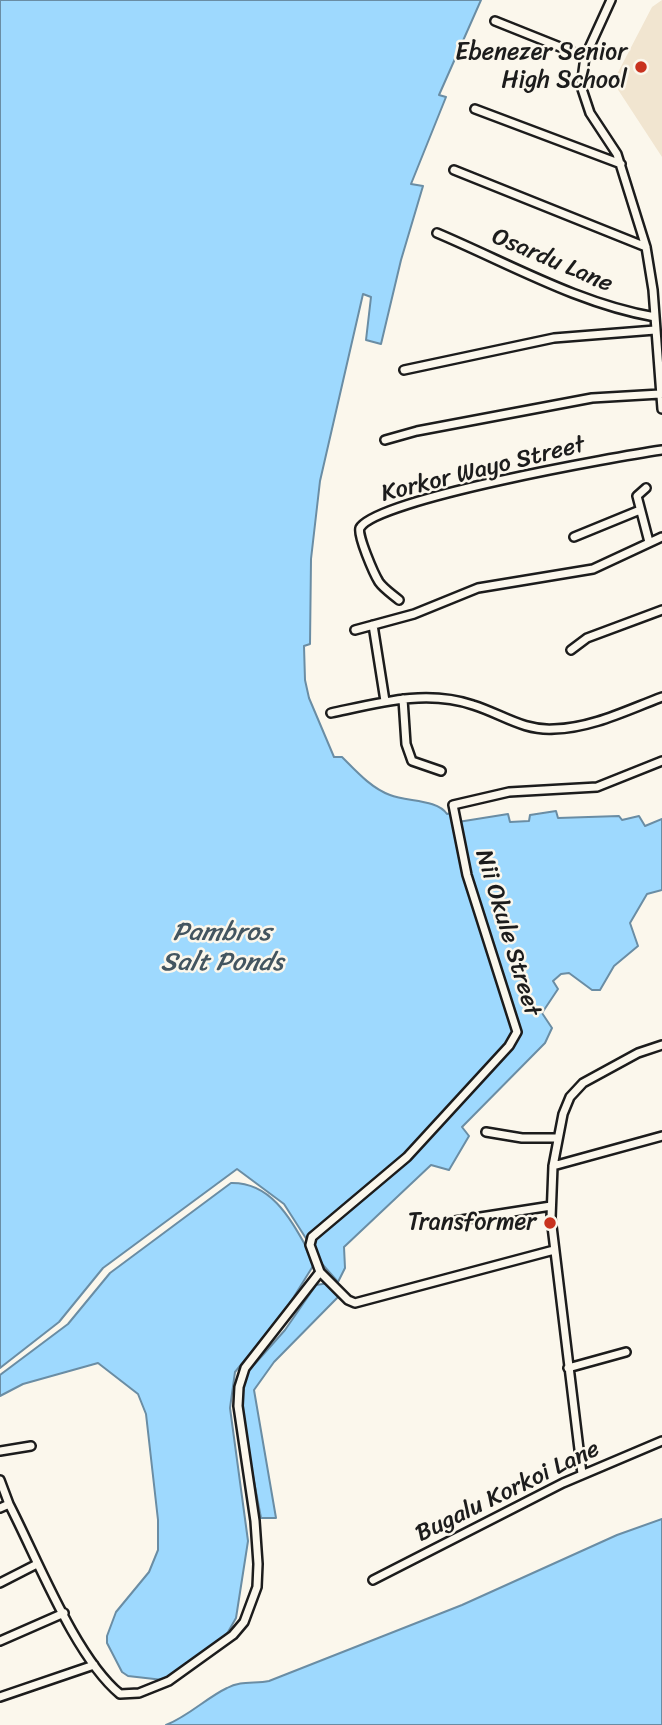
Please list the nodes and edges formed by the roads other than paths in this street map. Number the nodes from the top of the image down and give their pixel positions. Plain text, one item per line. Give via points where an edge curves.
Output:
1 (611, 0) edge
2 (495, 21) dead end
3 (585, 57) junction
4 (475, 109) dead end
5 (621, 164) junction
6 (454, 170) dead end
7 (437, 233) dead end
8 (646, 247) junction
9 (655, 317) junction
10 (655, 330) junction
11 (404, 370) dead end
12 (661, 379) edge
13 (660, 394) edge
14 (662, 409) edge
15 (385, 440) dead end
16 (662, 450) edge
17 (646, 488) dead end
18 (640, 510) junction
19 (574, 537) dead end
20 (662, 537) edge
21 (649, 542) junction
22 (399, 600) dead end
23 (662, 610) edge
24 (373, 625) junction
25 (355, 630) dead end
26 (571, 650) dead end
27 (662, 697) edge
28 (403, 699) junction
29 (385, 701) junction
30 (331, 713) dead end
31 (662, 761) edge
32 (441, 771) dead end
33 (662, 1045) edge
34 (486, 1132) dead end
35 (662, 1136) edge
36 (558, 1138) junction
37 (553, 1166) junction
38 (551, 1206) junction
39 (455, 1221) dead end
40 (554, 1250) junction
41 (320, 1272) junction
42 (626, 1352) dead end
43 (568, 1368) junction
44 (662, 1441) edge
45 (31, 1446) dead end
46 (0, 1451) edge
47 (582, 1474) junction
48 (0, 1480) edge
49 (9, 1504) junction
50 (0, 1508) edge
51 (37, 1564) junction
52 (373, 1580) dead end
53 (0, 1583) edge
54 (64, 1613) junction
55 (0, 1641) edge
56 (94, 1665) junction
57 (0, 1697) edge

1 - 3 street
2 - 3 street
3 - 5 street via 584,101
4 - 5 street
5 - 8 street
6 - 8 street
7 - 9 street, Osardu Lane via 586,298
8 - 9 street
9 - 10 street
10 - 11 street via 554,338
10 - 12 street
12 - 13 street
13 - 14 street
13 - 15 street via 592,398
16 - 22 street, Korkor Wayo Street via 491,483 371,518 359,534 377,579
17 - 18 street via 637,496
18 - 19 street
18 - 21 street
20 - 21 street
21 - 24 street via 593,569 478,588 442,605
23 - 26 street via 587,638
24 - 25 street
24 - 29 street
27 - 28 street via 588,725 554,729 530,728 474,705 438,697
28 - 29 street
28 - 32 street via 412,761
29 - 30 street
31 - 41 street, Nii Okule Street via 597,787 509,792 453,805 470,887 518,1027 509,1046 407,1157 312,1237 310,1245
33 - 36 street via 583,1083 570,1097
34 - 36 street
35 - 37 street
36 - 37 street
37 - 38 street
38 - 39 street
38 - 40 street
40 - 41 street via 355,1303
40 - 43 street
41 - 56 street via 253,1356 239,1387 258,1564 257,1587 244,1622 186,1670 139,1693 120,1694
42 - 43 street
43 - 47 street
44 - 47 street, Bugalu Korkoi Lane
45 - 46 street
47 - 52 street, Bugalu Korkoi Lane
48 - 49 street
49 - 50 street
49 - 51 street
51 - 53 street
51 - 54 street
54 - 55 street
54 - 56 street
56 - 57 street

